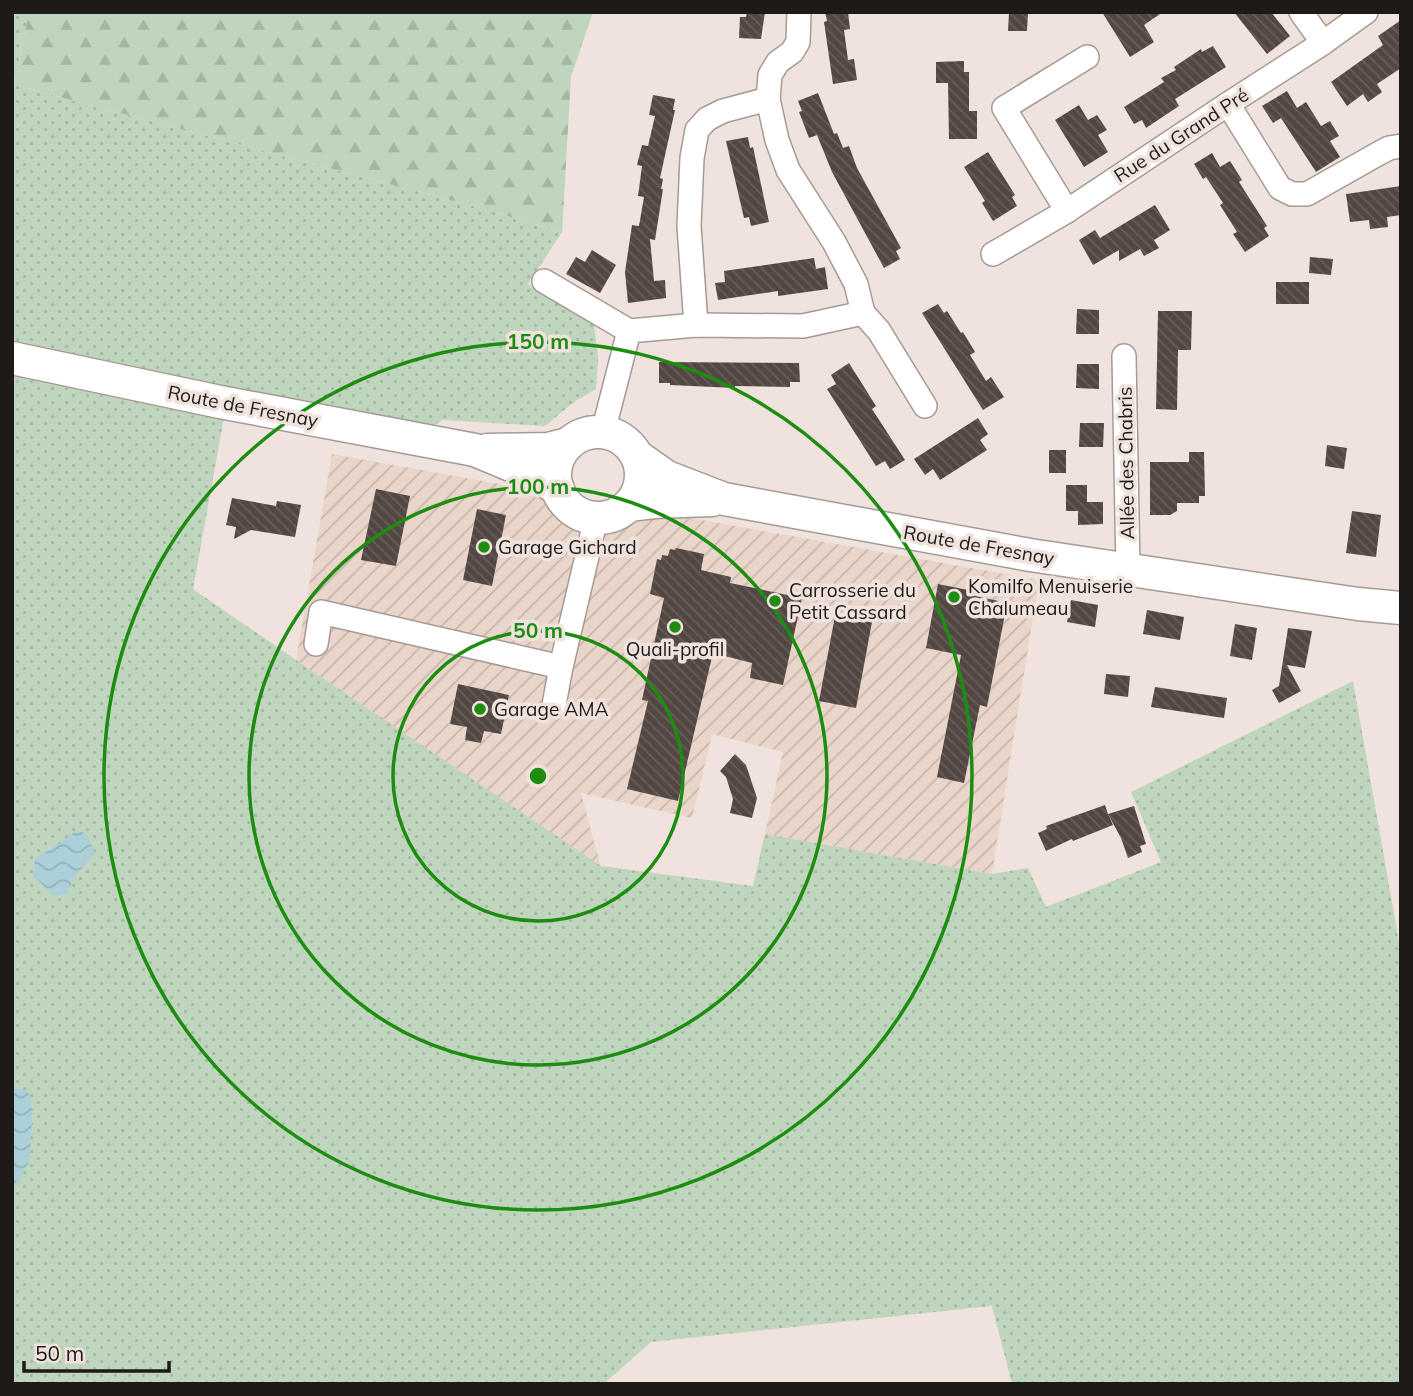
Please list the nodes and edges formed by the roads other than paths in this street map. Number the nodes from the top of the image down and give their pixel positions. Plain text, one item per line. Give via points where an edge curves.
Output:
1 (799, 12) edge
2 (1301, 12) edge
3 (1366, 12) edge
4 (1324, 43) junction
5 (1087, 57) dead end
6 (768, 99) junction
7 (1228, 104) junction
8 (1401, 146) edge
9 (1067, 211) junction
10 (993, 254) dead end
11 (544, 281) dead end
12 (863, 313) junction
13 (696, 325) junction
14 (629, 331) junction
15 (1124, 356) dead end
16 (12, 358) edge
17 (925, 406) dead end
18 (603, 432) junction
19 (568, 444) junction
20 (475, 450) junction
21 (637, 456) junction
22 (558, 489) junction
23 (724, 499) junction
24 (629, 505) junction
25 (596, 518) junction
26 (1128, 570) junction
27 (1401, 608) edge
28 (316, 644) dead end
29 (561, 667) junction
30 (554, 705) dead end

1 - 6 street via 798,42 770,75
2 - 4 street
3 - 4 street, Rue du Grand Pré
4 - 7 street, Rue du Grand Pré
5 - 9 street via 1004,108
6 - 12 street via 788,170 834,242 856,284
6 - 13 street via 723,111 697,130 689,226
7 - 8 street via 1280,188 1292,194 1307,194 1389,148
7 - 9 street, Rue du Grand Pré
9 - 10 street, Rue du Grand Pré
11 - 14 street
12 - 13 street via 803,326
12 - 17 street
13 - 14 street
14 - 18 street
15 - 26 street, Allée des Chabris
16 - 20 street, Route de Fresnay
18 - 19 street via 590,432
18 - 21 street via 628,444
19 - 20 street, Route de Fresnay via 548,449
19 - 22 street via 555,467
20 - 22 street, Route de Fresnay
21 - 23 street, Route de Fresnay via 667,477
21 - 24 street via 640,483
22 - 25 street via 569,507
23 - 24 street, Route de Fresnay
23 - 26 street, Route de Fresnay
24 - 25 street via 620,513
25 - 29 street
26 - 27 street, Route de Fresnay
28 - 29 street via 321,611
29 - 30 street

